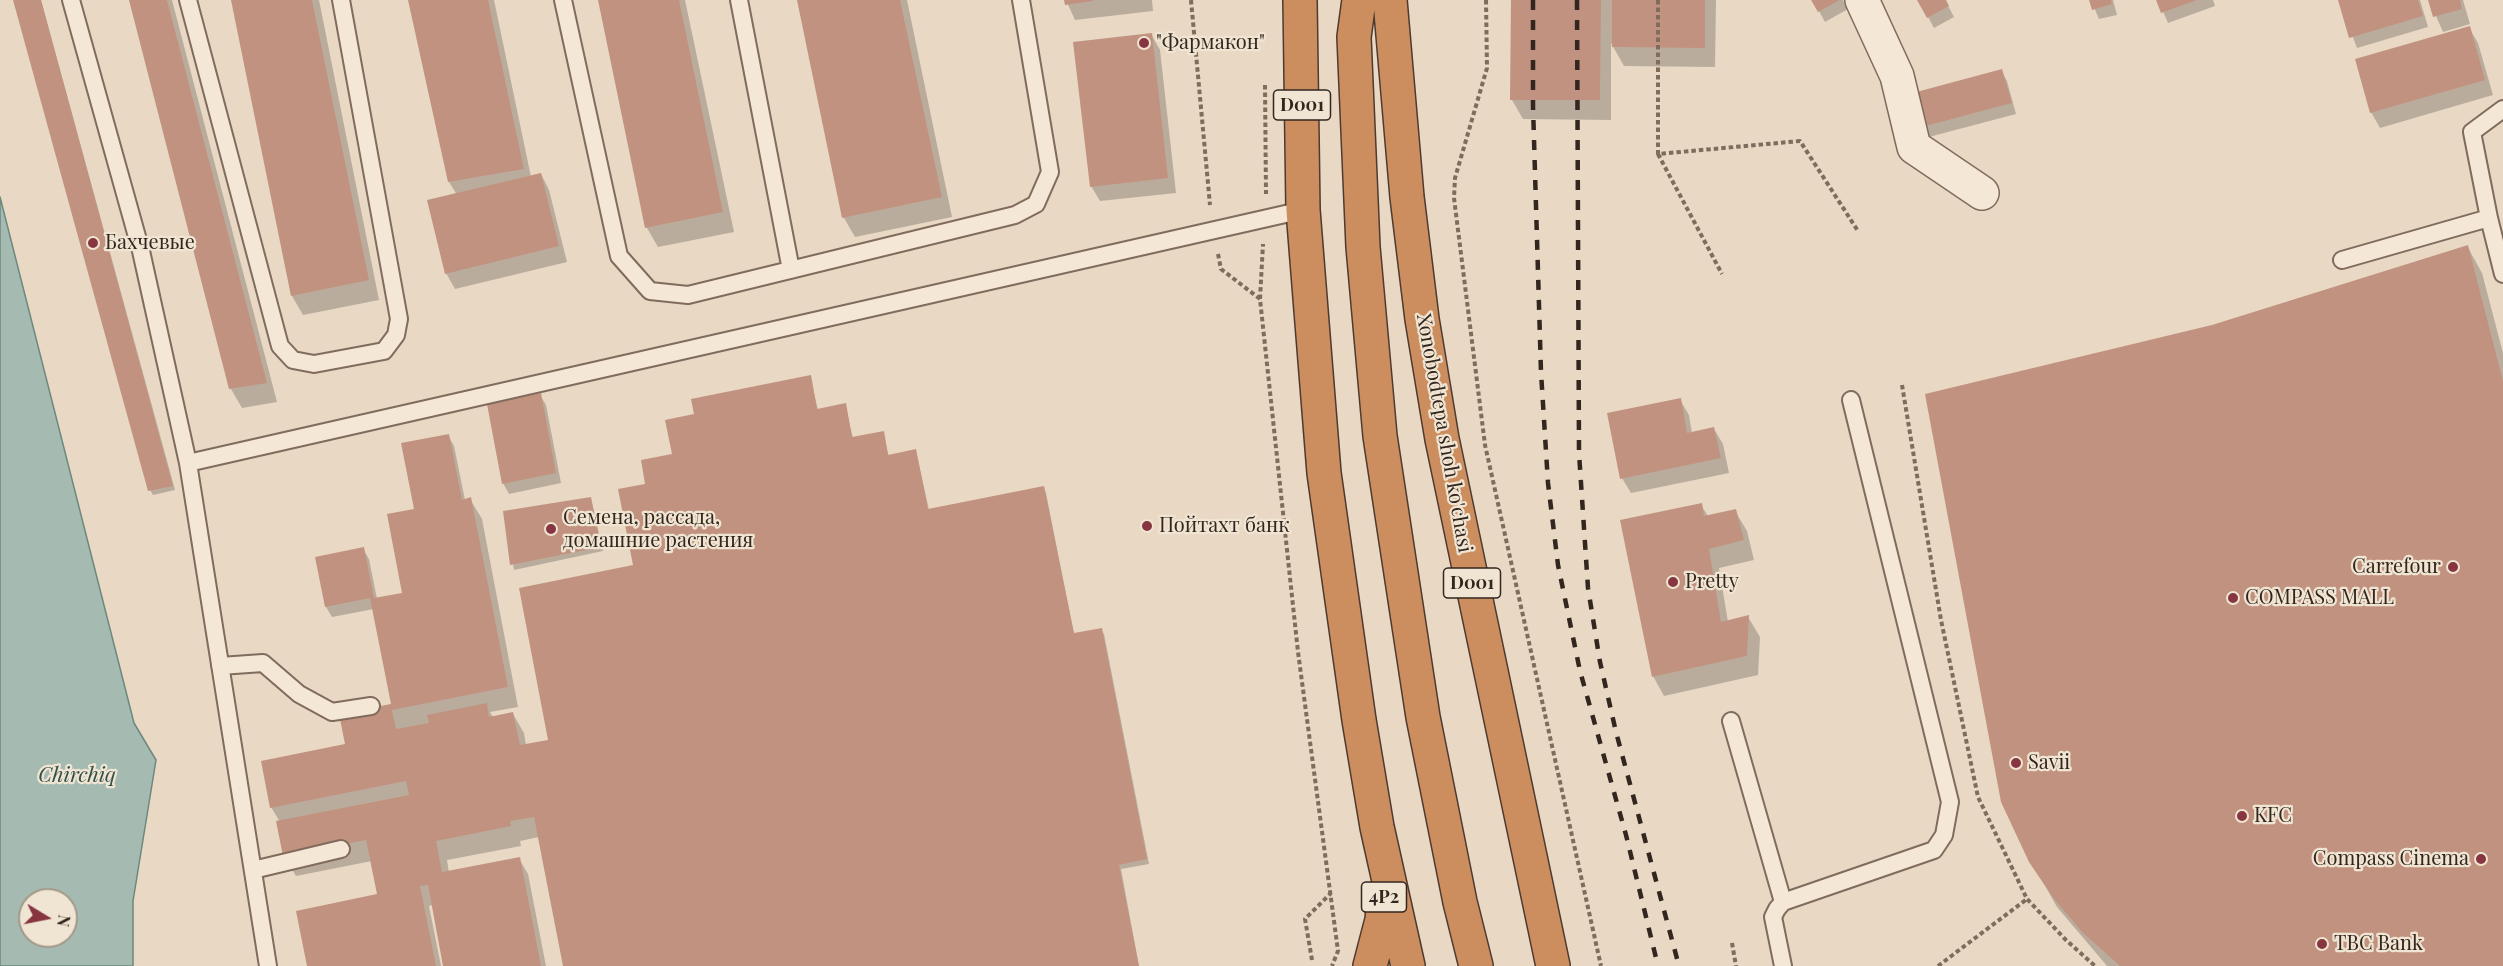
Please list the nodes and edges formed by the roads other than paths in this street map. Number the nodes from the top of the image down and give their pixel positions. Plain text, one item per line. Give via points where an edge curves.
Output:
1 (71, 0) edge
2 (188, 0) edge
3 (341, 0) edge
4 (563, 0) edge
5 (739, 0) edge
6 (1022, 0) edge
7 (1300, 0) edge
8 (1359, 0) edge
9 (1390, 0) edge
10 (1862, 0) edge
11 (2503, 109) edge
12 (1982, 193) dead end
13 (1303, 210) junction
14 (2489, 218) junction
15 (2342, 260) dead end
16 (791, 270) junction
17 (2503, 274) edge
18 (1851, 400) dead end
19 (188, 463) junction
20 (220, 666) junction
21 (370, 706) dead end
22 (1731, 721) dead end
23 (1377, 827) junction
24 (342, 849) dead end
25 (253, 870) junction
26 (1784, 902) junction
27 (268, 966) edge
28 (1370, 966) edge
29 (1408, 966) edge
30 (1476, 966) edge
31 (1553, 966) edge
32 (1783, 966) edge

1 - 19 lane via 141,251
2 - 3 lane via 280,346 293,360 314,364 384,351 396,335 399,319
4 - 16 lane via 619,256 650,291 688,295
5 - 16 lane
6 - 16 lane via 1050,172 1036,204 1015,215
7 - 13 highway, D001
8 - 30 highway via 1354,37 1364,247 1380,436 1407,624 1441,809
9 - 31 highway, Xonobodtepa shoh ko'chasi / D001 via 1407,197 1442,439
10 - 12 street via 1896,75 1914,147
11 - 14 lane via 2472,132
13 - 19 lane
13 - 23 highway, D001 via 1324,473
14 - 15 lane
14 - 17 lane
18 - 26 lane via 1950,802 1944,835 1934,850
19 - 20 lane
20 - 21 lane via 262,663 299,694 332,712
20 - 25 lane
22 - 26 lane
23 - 28 highway, 4P2 via 1384,900
23 - 29 highway, D001
24 - 25 lane
25 - 27 lane
26 - 32 lane via 1773,917

